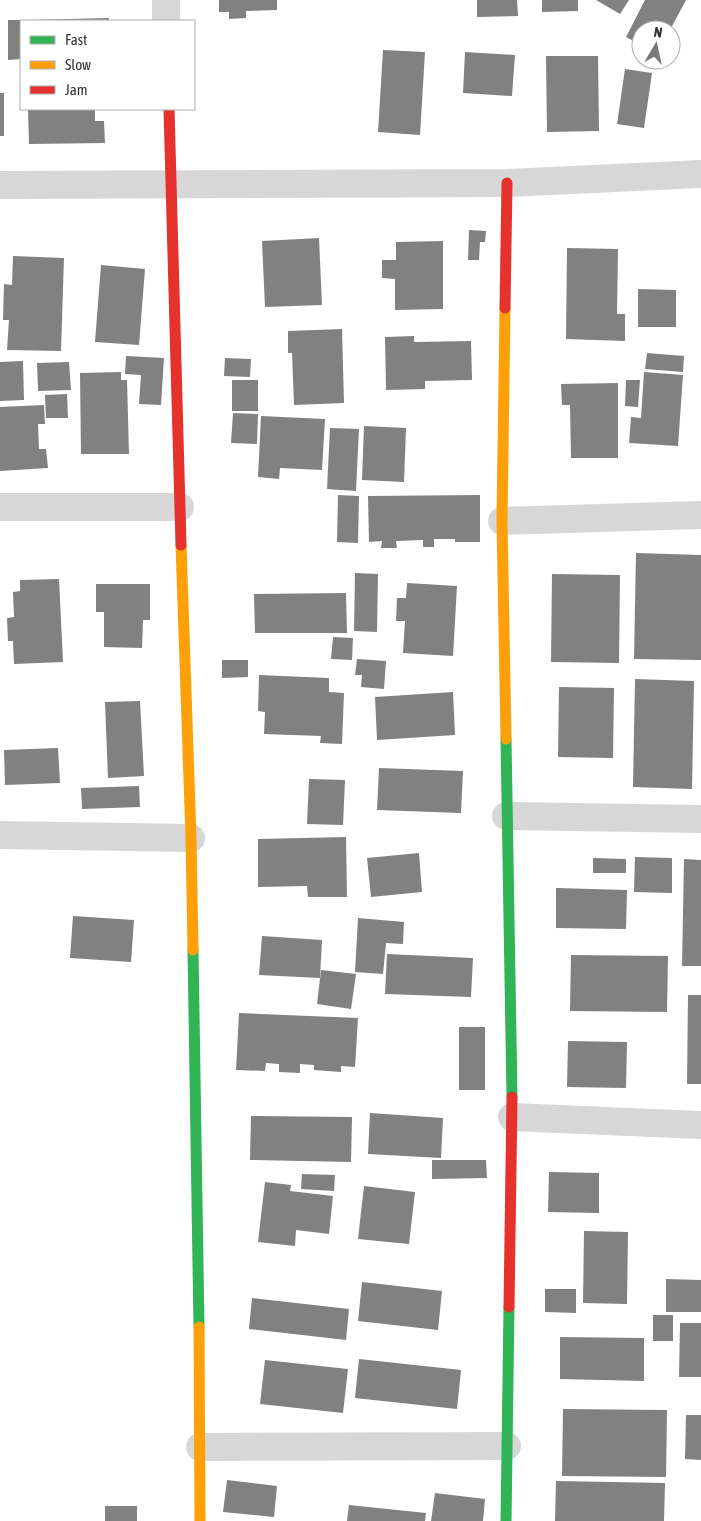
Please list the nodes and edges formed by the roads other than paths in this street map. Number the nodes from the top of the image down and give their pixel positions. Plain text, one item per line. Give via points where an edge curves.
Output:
1 (166, 0) edge
2 (166, 20) edge
3 (169, 110) edge
4 (701, 174) edge
5 (508, 183) junction
6 (172, 184) junction
7 (0, 185) edge
8 (0, 507) edge
9 (180, 508) junction
10 (701, 515) edge
11 (502, 521) junction
12 (506, 816) junction
13 (701, 819) edge
14 (0, 835) edge
15 (191, 838) junction
16 (512, 1117) junction
17 (701, 1125) edge
18 (507, 1446) junction
19 (200, 1447) junction
20 (200, 1521) edge
21 (506, 1521) edge

1 - 2 street
3 - 6 street
4 - 5 street
5 - 6 street
5 - 11 street
6 - 7 street
6 - 9 street
8 - 9 street
9 - 15 street
10 - 11 street
11 - 12 street
12 - 13 street
12 - 16 street
14 - 15 street
15 - 19 street
16 - 17 street
16 - 18 street
18 - 19 street
18 - 21 street
19 - 20 street

